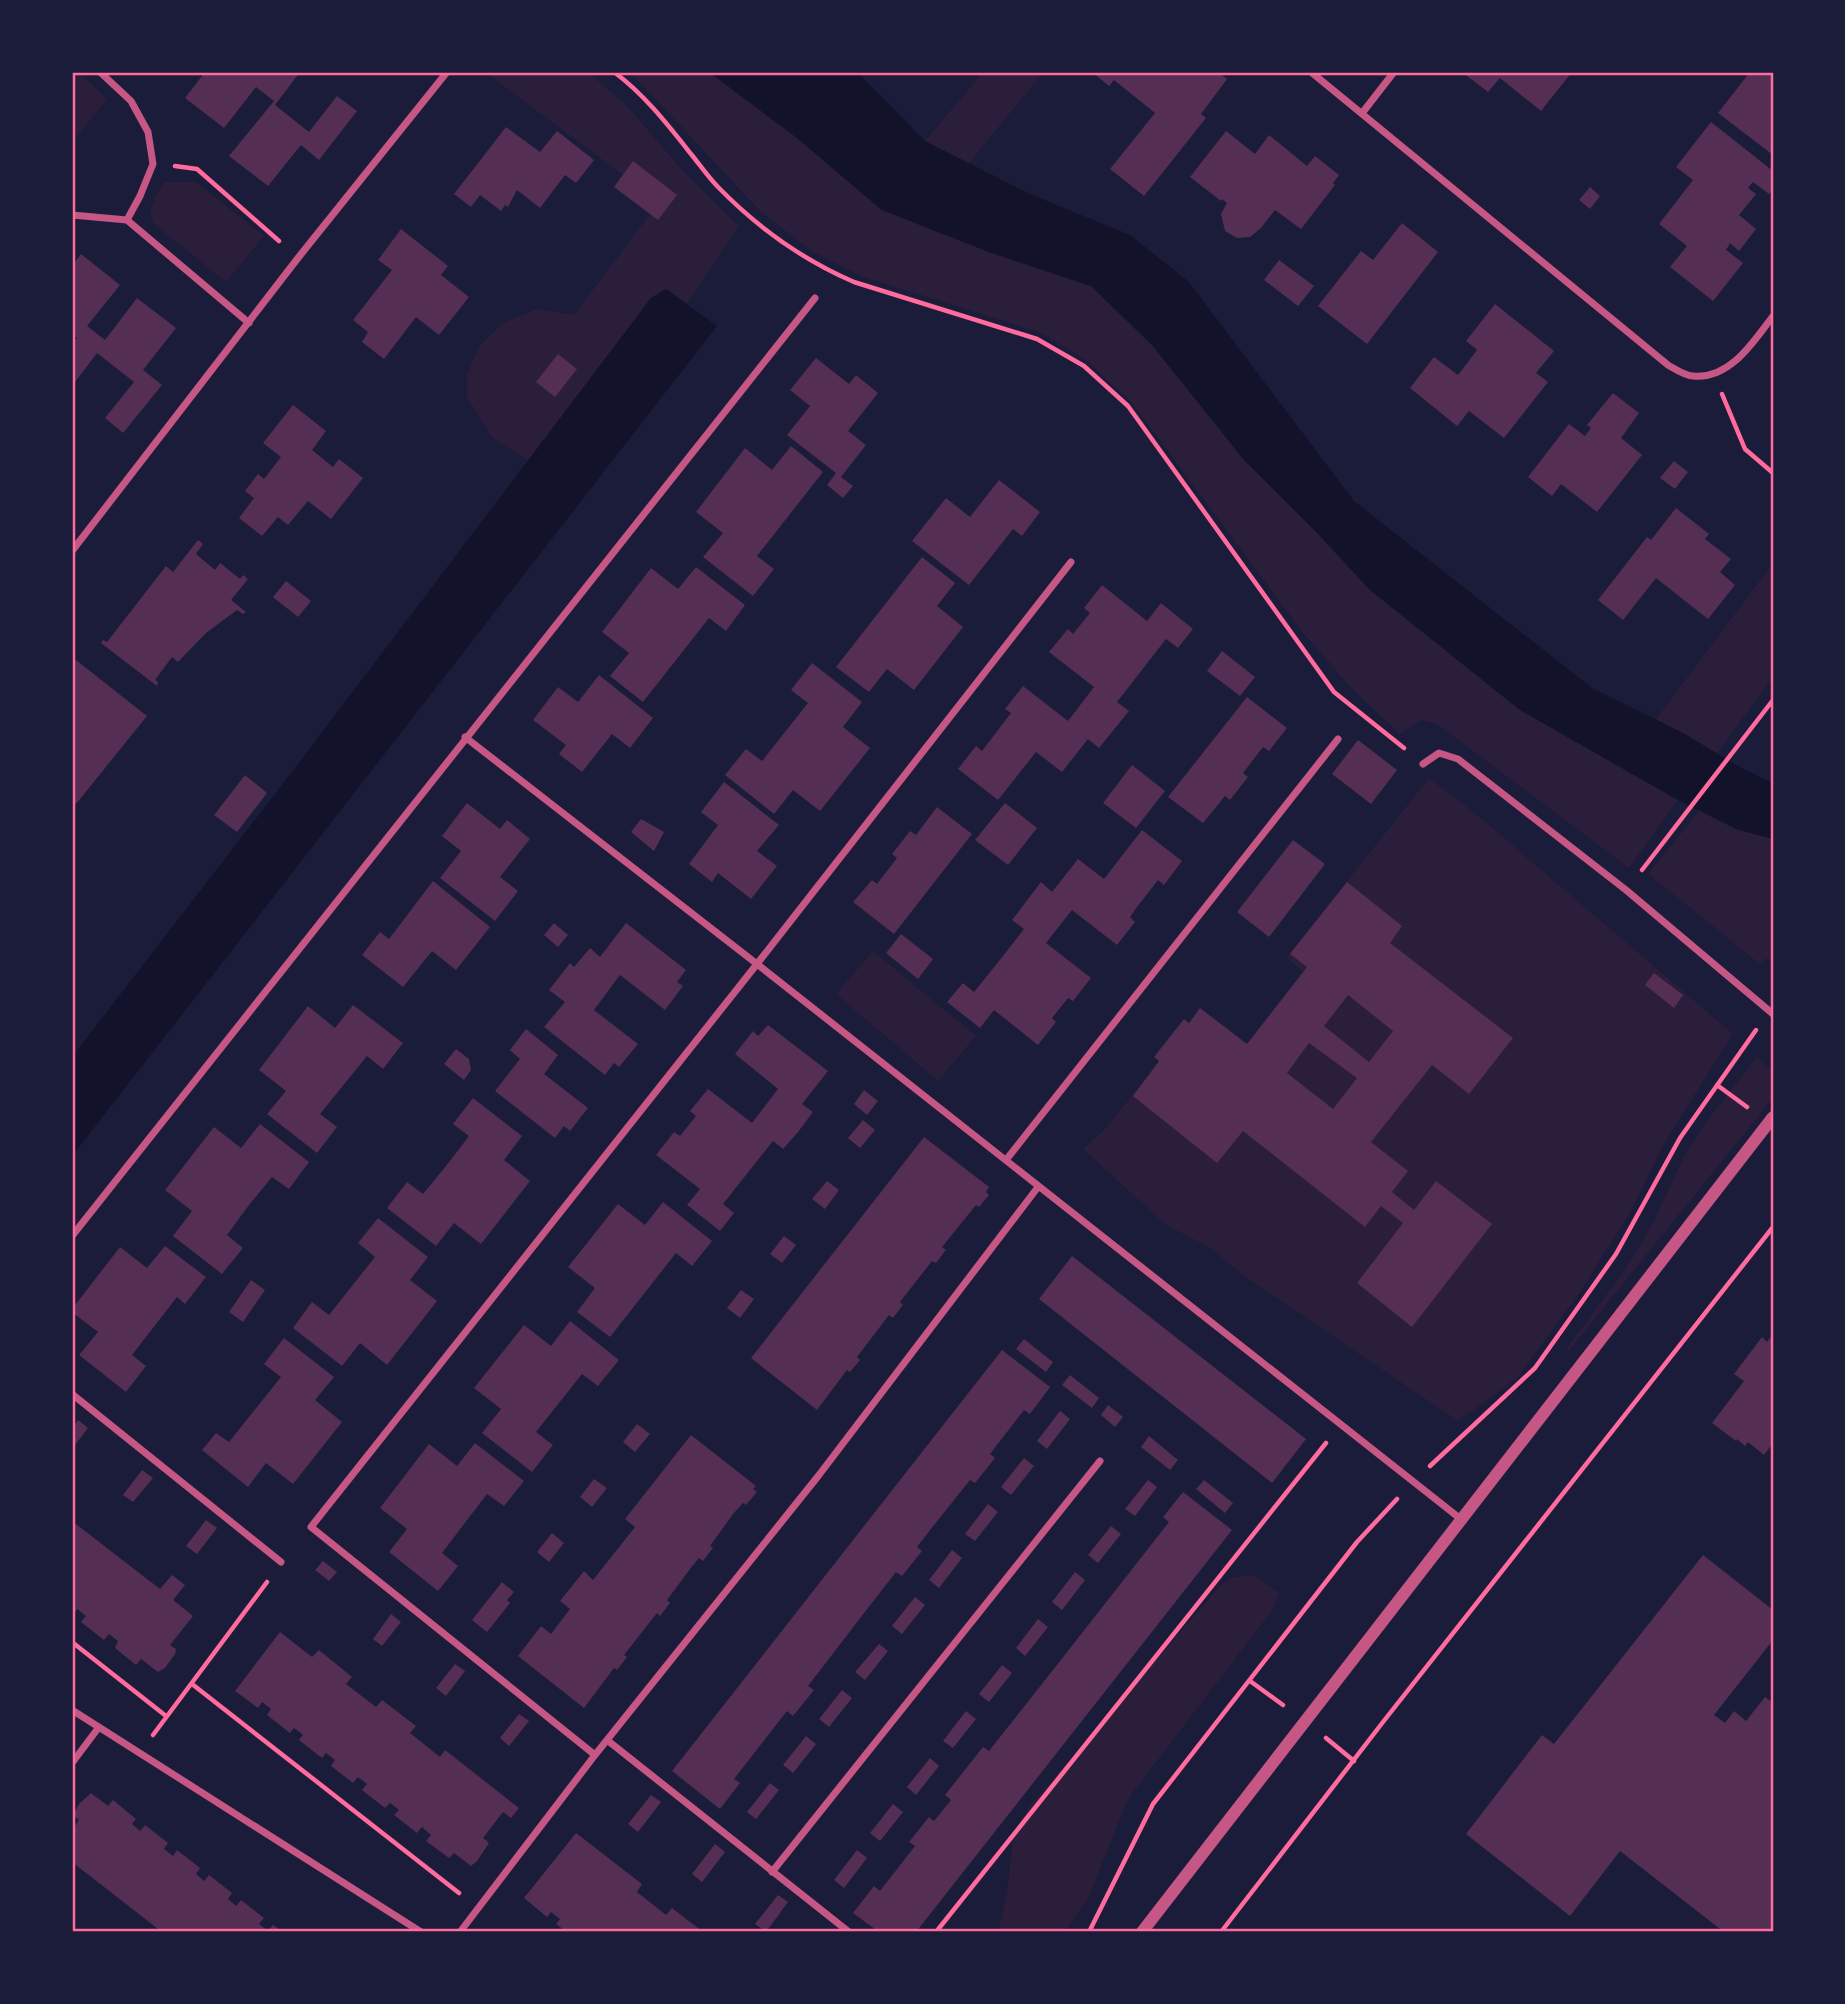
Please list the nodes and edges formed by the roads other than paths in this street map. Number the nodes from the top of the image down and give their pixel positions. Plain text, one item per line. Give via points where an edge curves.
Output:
1 (100, 72) edge
2 (447, 72) edge
3 (1311, 72) edge
4 (1394, 72) edge
5 (1363, 113) junction
6 (72, 215) edge
7 (127, 220) junction
8 (815, 298) dead end
9 (1773, 316) edge
10 (248, 323) junction
11 (72, 551) edge
12 (1071, 562) dead end
13 (465, 737) junction
14 (1338, 740) dead end
15 (1423, 764) road end
16 (757, 964) junction
17 (1773, 1014) edge
18 (1773, 1117) edge
19 (1006, 1160) junction
20 (1038, 1187) junction
21 (72, 1236) edge
22 (72, 1394) edge
23 (1100, 1461) dead end
24 (1463, 1521) junction
25 (281, 1562) road end
26 (72, 1710) edge
27 (99, 1727) junction
28 (607, 1740) junction
29 (595, 1755) junction
30 (72, 1763) edge
31 (772, 1872) junction
32 (421, 1932) edge
33 (460, 1932) edge
34 (849, 1932) edge
35 (1142, 1932) edge

1 - 7 street via 131,101 148,132 153,164
2 - 10 street
3 - 5 street
4 - 5 street
5 - 9 street via 1668,365 1691,376 1713,374 1742,356
6 - 7 street
7 - 10 street
8 - 13 street
10 - 11 street
12 - 16 street
13 - 16 street
13 - 21 street
14 - 19 street
15 - 17 street via 1439,753 1458,759 1626,890
16 - 19 street
16 - 29 street via 311,1527
18 - 24 street
19 - 20 street
20 - 24 street
20 - 28 street via 818,1475
22 - 25 street
23 - 31 street
24 - 35 street
26 - 27 street
27 - 30 street
27 - 32 street
28 - 29 street
28 - 31 street
29 - 33 street
31 - 34 street

